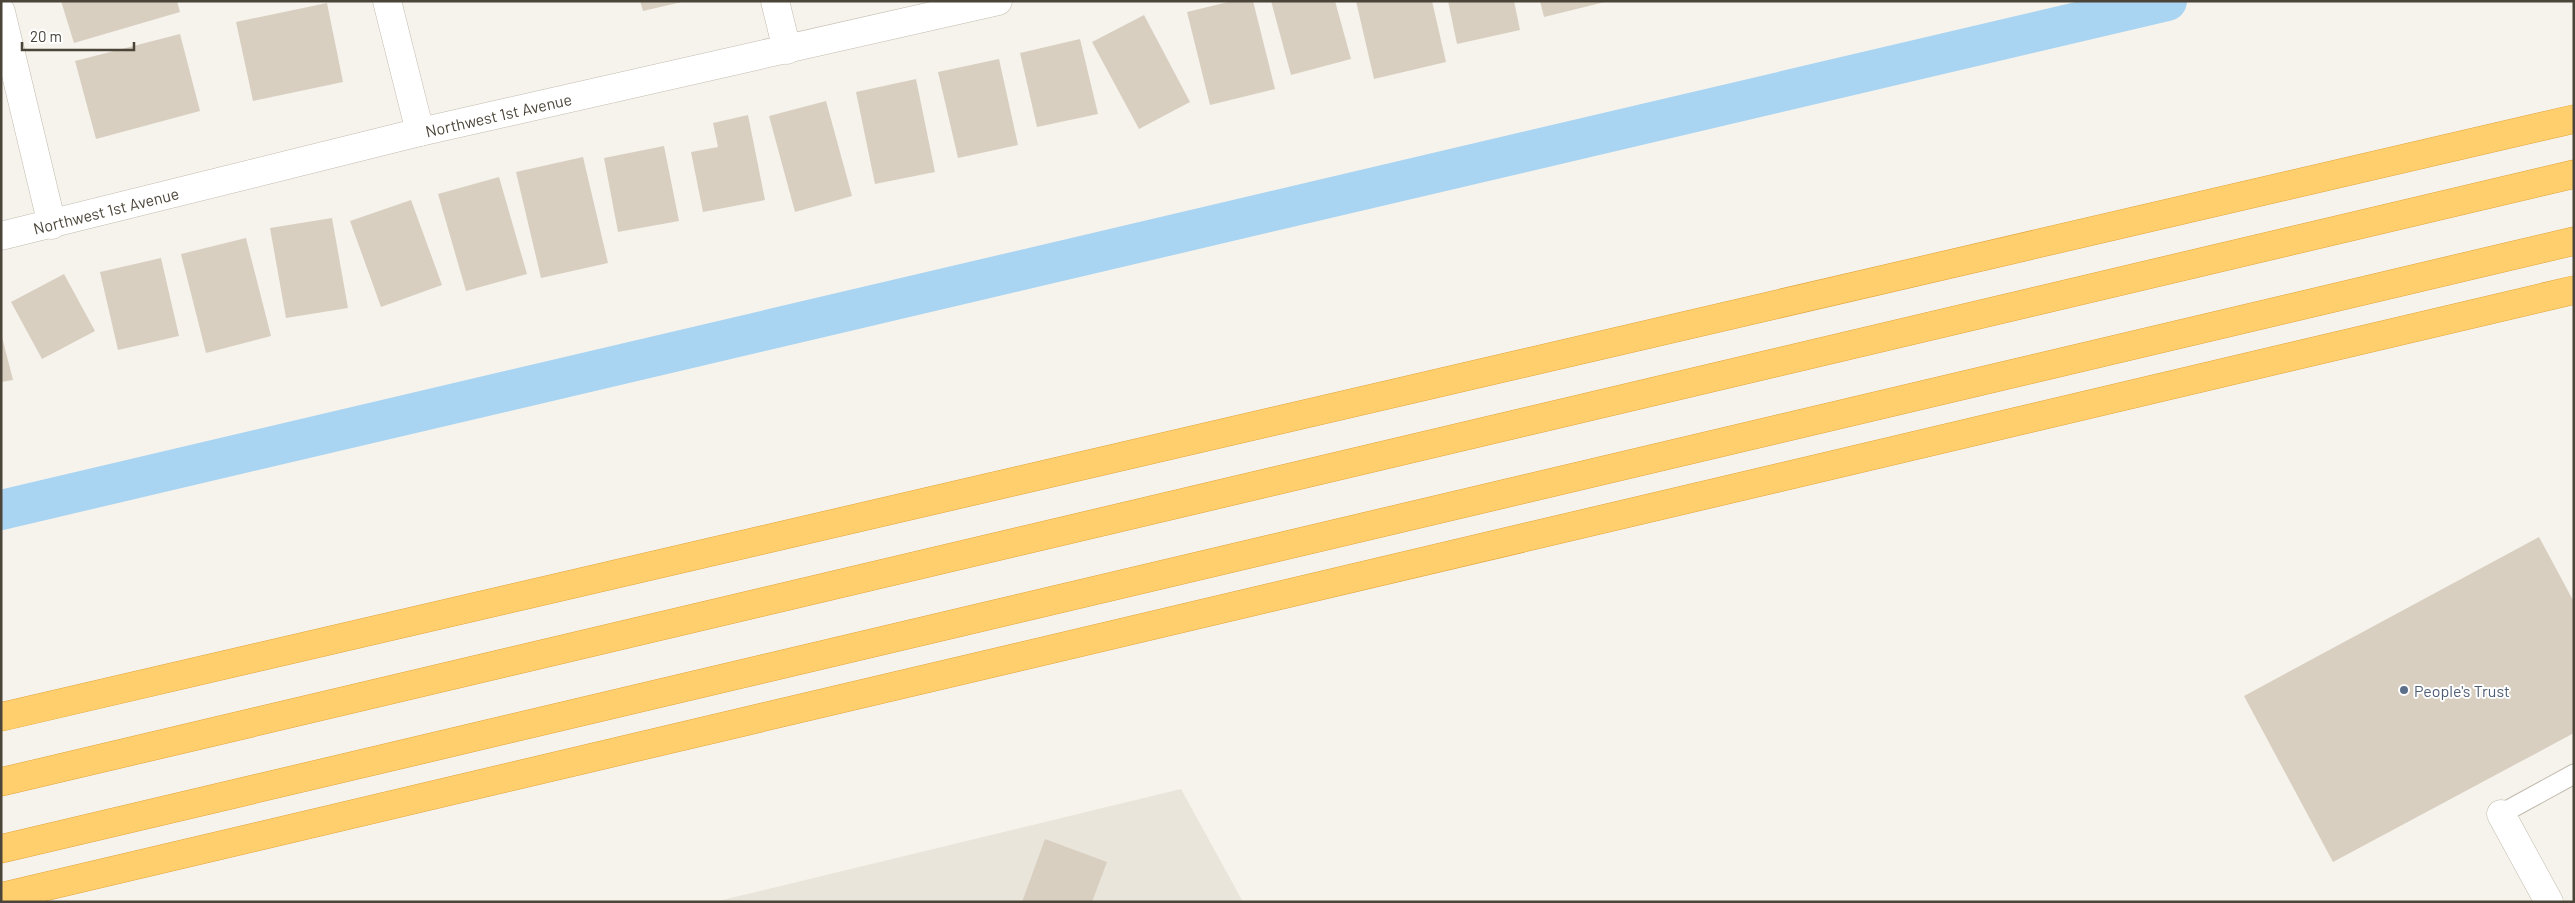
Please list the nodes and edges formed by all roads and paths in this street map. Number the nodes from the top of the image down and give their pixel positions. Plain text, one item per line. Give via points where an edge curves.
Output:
1 (387, 1) edge
2 (775, 1) edge
3 (998, 1) edge
4 (1, 12) edge
5 (787, 50) junction
6 (2574, 119) edge
7 (420, 132) junction
8 (2574, 174) edge
9 (52, 225) junction
10 (1, 236) edge
11 (2574, 241) edge
12 (2574, 290) edge
13 (1, 717) edge
14 (2574, 774) edge
15 (1, 782) edge
16 (2501, 814) joint
17 (1, 849) edge
18 (1, 897) edge
19 (2549, 902) edge

1 - 7 street
2 - 5 street
3 - 5 street, Northwest 1st Avenue
4 - 9 street
5 - 7 street, Northwest 1st Avenue
6 - 13 highway
7 - 9 street, Northwest 1st Avenue
8 - 15 highway
9 - 10 street, Northwest 1st Avenue
11 - 17 highway
12 - 18 highway
14 - 16 lane
16 - 19 street

